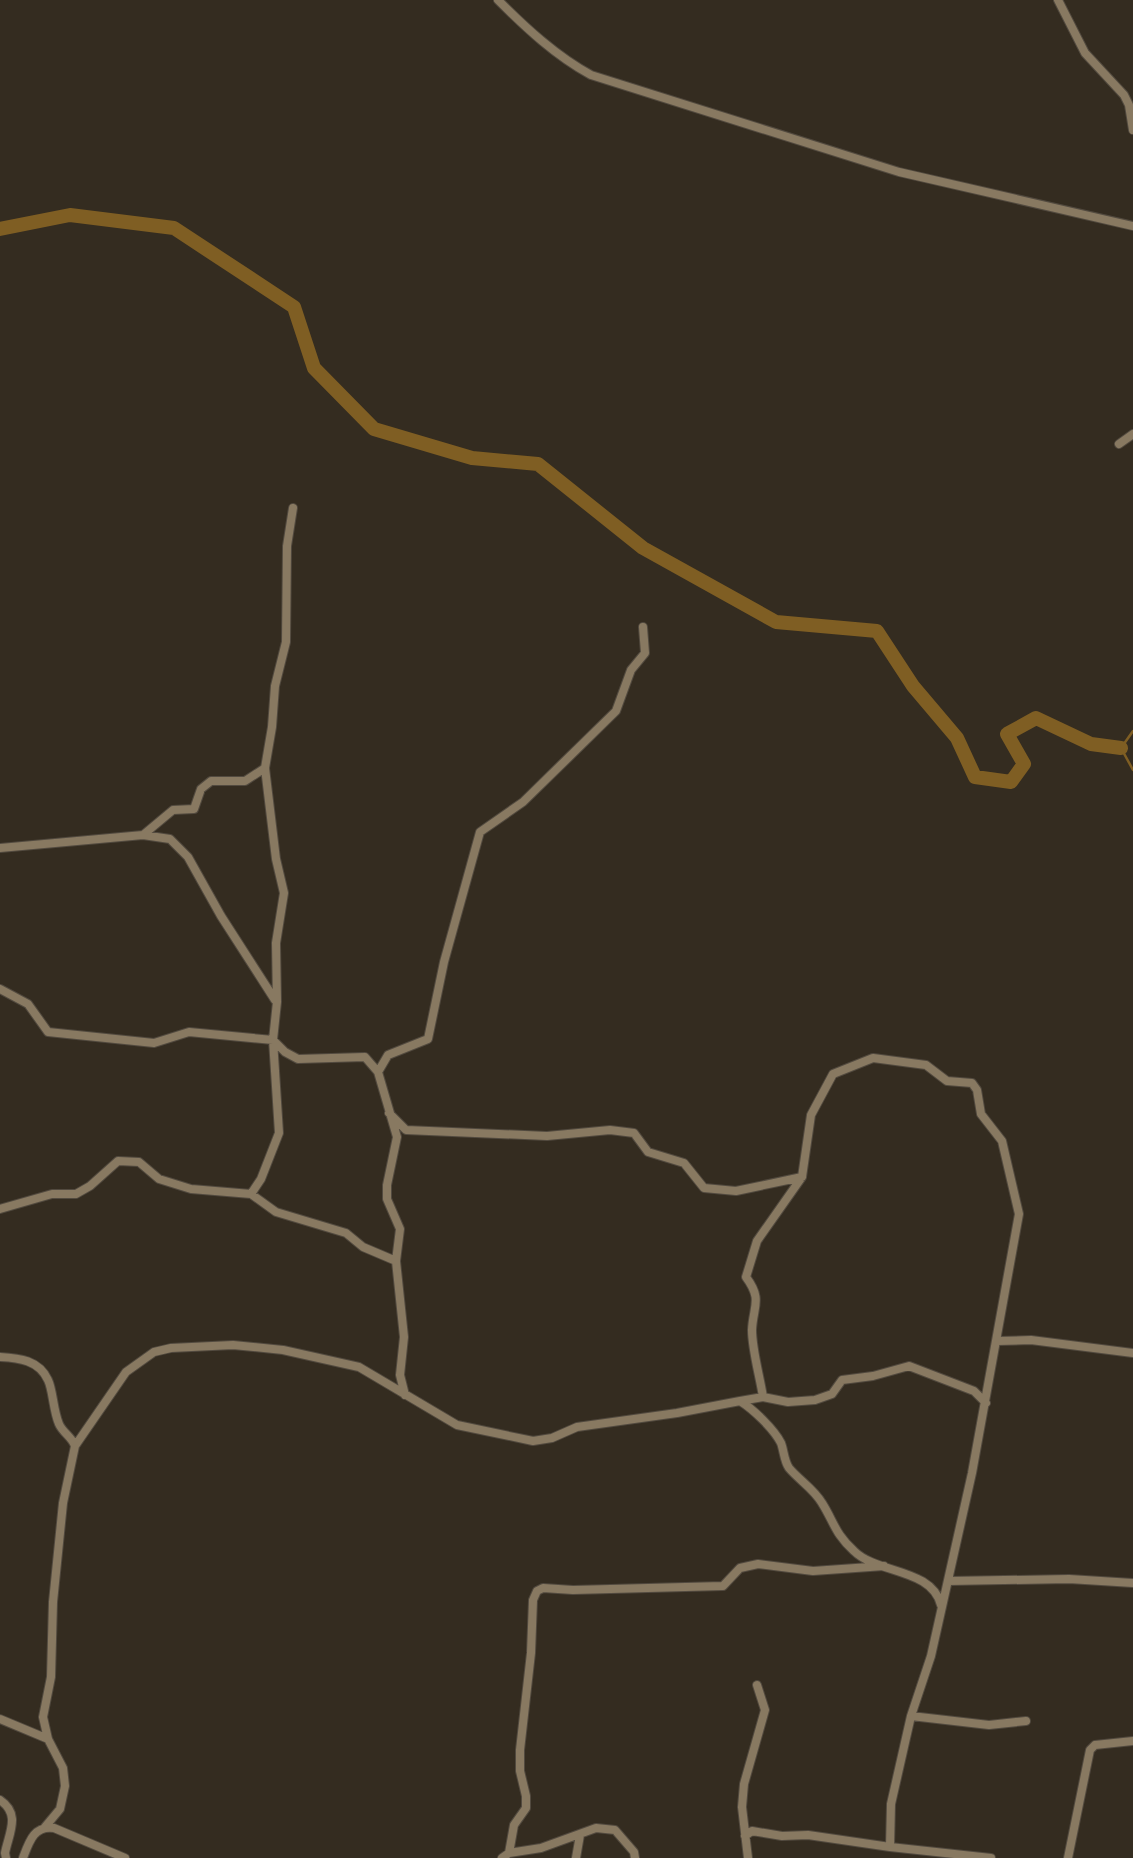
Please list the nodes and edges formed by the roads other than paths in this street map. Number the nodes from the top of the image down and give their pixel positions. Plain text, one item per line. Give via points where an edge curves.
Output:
1 (498, 0) edge
2 (1058, 0) edge
3 (1133, 131) edge
4 (1133, 226) edge
5 (1133, 435) edge
6 (1119, 444) dead end
7 (293, 508) dead end
8 (643, 627) dead end
9 (265, 768) junction
10 (143, 835) junction
11 (0, 848) edge
12 (0, 989) edge
13 (277, 1002) junction
14 (274, 1040) junction
15 (378, 1072) junction
16 (389, 1113) junction
17 (802, 1177) junction
18 (251, 1194) junction
19 (0, 1209) edge
20 (396, 1261) junction
21 (997, 1341) junction
22 (1133, 1353) edge
23 (0, 1357) edge
24 (405, 1395) junction
25 (763, 1397) junction
26 (740, 1401) junction
27 (986, 1402) junction
28 (75, 1446) junction
29 (885, 1566) junction
30 (948, 1581) junction
31 (1133, 1583) edge
32 (942, 1607) junction
33 (757, 1685) dead end
34 (911, 1716) junction
35 (0, 1719) edge
36 (1026, 1721) dead end
37 (48, 1739) junction
38 (1133, 1741) edge
39 (0, 1800) edge
40 (45, 1827) junction
41 (580, 1835) junction
42 (745, 1836) junction
43 (890, 1847) junction
44 (924, 1854) edge
45 (505, 1855) edge
46 (6, 1858) edge
47 (23, 1858) edge
48 (125, 1858) edge
49 (576, 1858) edge
50 (635, 1858) edge
51 (748, 1858) edge
52 (991, 1858) edge
53 (1068, 1858) edge

1 - 4 street via 541,41 592,75 899,172
2 - 3 street via 1086,53 1124,95
5 - 6 street
7 - 9 street via 287,545 286,642
8 - 15 street via 645,653 631,670 616,711 523,802 480,832 428,1039 388,1055
9 - 10 street via 245,781 211,781 201,789 194,808 173,810
9 - 13 street via 284,893 276,943
10 - 11 street
10 - 13 street via 170,839 188,857
12 - 14 street via 28,1004 48,1032 154,1043 189,1032
13 - 14 street
14 - 15 street via 298,1059 365,1057
14 - 18 street via 279,1133
15 - 16 street
16 - 17 street via 406,1130 547,1136 610,1130 634,1133 648,1152 684,1163 704,1188 736,1191
16 - 20 street via 397,1137 387,1185 387,1199 400,1229
17 - 21 street via 811,1115 833,1074 873,1058 926,1065 947,1080 972,1083 981,1114 1002,1141 1019,1214
17 - 25 street via 757,1241 746,1277 754,1289 757,1310 752,1330
18 - 19 street via 191,1189 159,1179 139,1163 118,1161 76,1194 52,1194
18 - 20 street via 276,1212 346,1233 363,1247
20 - 24 street via 404,1336 400,1375
21 - 22 street via 1031,1340
21 - 27 street
23 - 28 street via 33,1363 48,1379 60,1428
24 - 26 street via 457,1425 533,1441 577,1427
24 - 28 street via 359,1367 283,1350 233,1345 171,1348 154,1352 126,1372
25 - 26 street
25 - 27 street via 788,1402 815,1400 832,1394 842,1380 909,1366 974,1391
26 - 29 street via 773,1431 787,1466 821,1501 837,1535 857,1555
27 - 30 street
28 - 37 street via 53,1602 51,1677 43,1717
29 - 32 street via 931,1587
29 - 45 street via 813,1571 758,1564 740,1568 723,1586 537,1591 520,1750 526,1808 514,1825
30 - 31 street
30 - 32 street
32 - 34 street
33 - 42 street via 765,1710 744,1784
34 - 36 street via 989,1725
34 - 43 street via 891,1804
35 - 37 street
37 - 40 street via 63,1769 65,1786 60,1809
38 - 53 street via 1095,1745 1090,1750
39 - 46 street via 14,1820
40 - 47 street via 37,1830
40 - 48 street
41 - 45 street
41 - 49 street
41 - 50 street via 596,1828 615,1830
42 - 43 street via 760,1831
42 - 51 street
43 - 44 street
44 - 52 street

